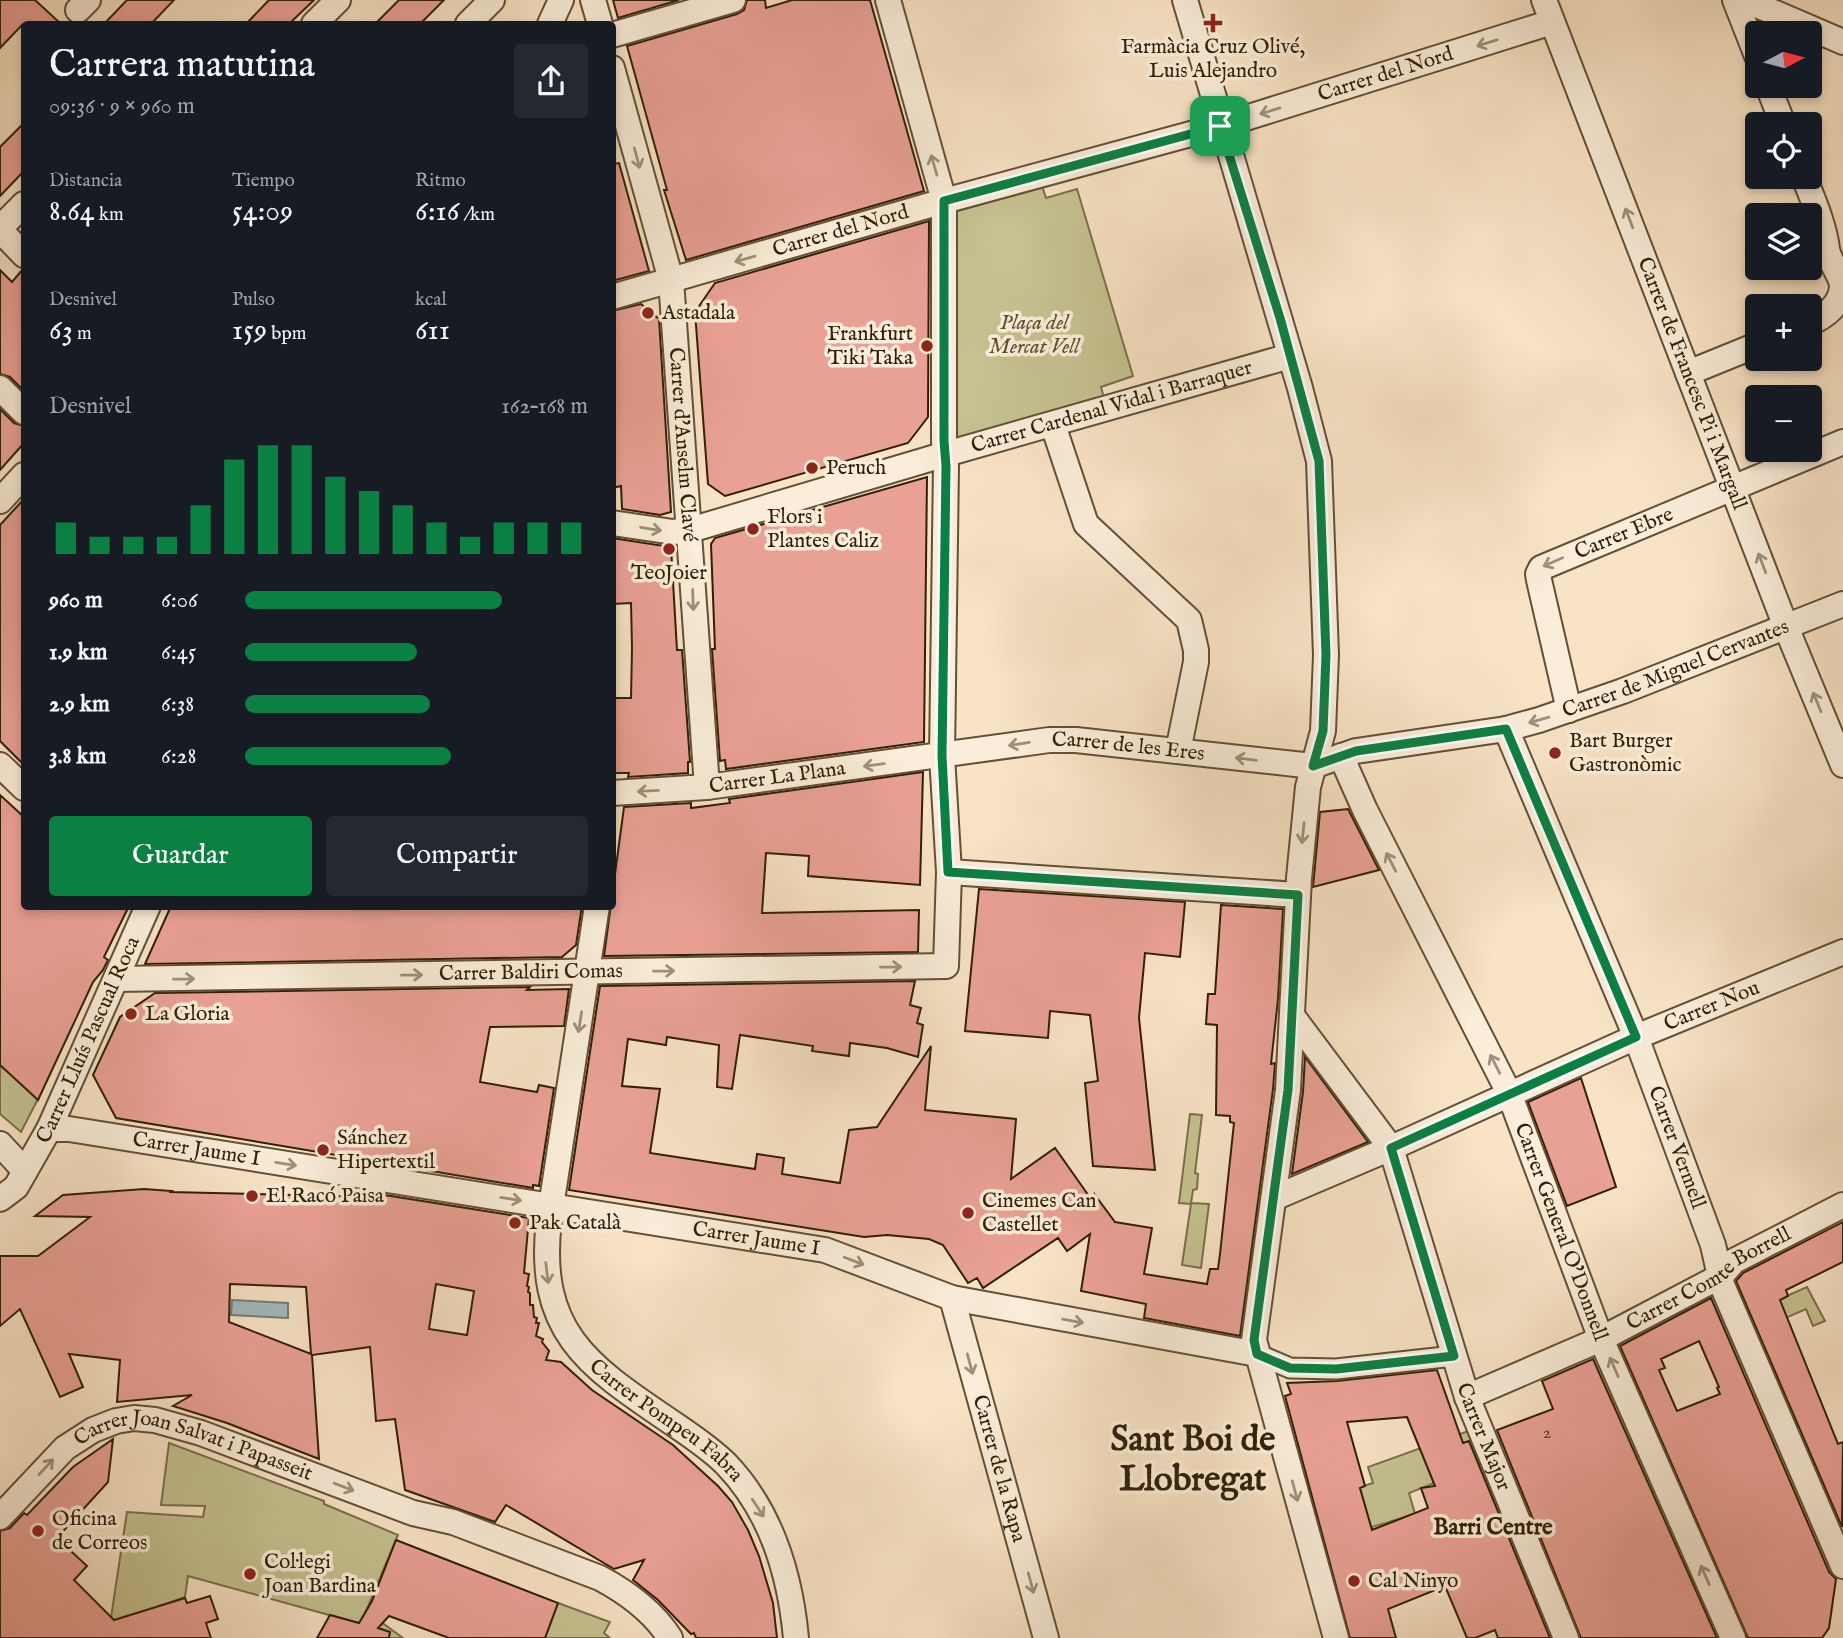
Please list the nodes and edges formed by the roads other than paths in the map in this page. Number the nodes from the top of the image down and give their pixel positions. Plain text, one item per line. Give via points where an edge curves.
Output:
1 (338, 0) edge
2 (492, 0) edge
3 (561, 0) edge
4 (593, 0) edge
5 (733, 0) edge
6 (888, 0) edge
7 (1185, 0) edge
8 (1735, 0) edge
9 (1745, 0) edge
10 (1548, 11) edge
11 (317, 21) edge
12 (471, 21) edge
13 (551, 21) edge
14 (599, 21) edge
15 (1745, 25) edge
16 (616, 34) edge
17 (1843, 42) edge
18 (616, 82) edge
19 (1220, 126) junction
20 (1809, 189) edge
21 (944, 201) junction
22 (21, 207) edge
23 (0, 229) edge
24 (21, 252) edge
25 (671, 280) junction
26 (616, 296) edge
27 (1822, 318) edge
28 (1745, 350) edge
29 (1290, 356) junction
30 (1688, 373) junction
31 (0, 388) edge
32 (21, 409) edge
33 (1053, 425) junction
34 (1843, 442) edge
35 (946, 454) junction
36 (21, 478) edge
37 (1732, 488) junction
38 (0, 501) edge
39 (616, 524) edge
40 (690, 530) junction
41 (1843, 604) edge
42 (1786, 627) junction
43 (1569, 710) junction
44 (1506, 729) junction
45 (1178, 751) junction
46 (942, 756) junction
47 (1341, 756) junction
48 (0, 765) edge
49 (1843, 765) edge
50 (1313, 766) junction
51 (21, 785) edge
52 (707, 787) junction
53 (616, 795) edge
54 (948, 872) junction
55 (1298, 895) junction
56 (146, 910) edge
57 (596, 910) edge
58 (1843, 952) edge
59 (587, 972) junction
60 (116, 979) junction
61 (1293, 1017) junction
62 (1636, 1037) junction
63 (1509, 1094) junction
64 (49, 1129) junction
65 (0, 1144) edge
66 (1391, 1148) junction
67 (25, 1171) junction
68 (1274, 1198) junction
69 (0, 1199) edge
70 (551, 1205) junction
71 (1843, 1205) edge
72 (1721, 1276) junction
73 (952, 1298) junction
74 (1601, 1339) junction
75 (1257, 1354) junction
76 (1454, 1356) junction
77 (1467, 1397) junction
78 (412, 1513) junction
79 (0, 1517) edge
80 (1843, 1566) edge
81 (650, 1638) edge
82 (670, 1638) edge
83 (796, 1638) edge
84 (1046, 1638) edge
85 (1336, 1638) edge
86 (1566, 1638) edge
87 (1732, 1638) edge

1 - 11 street
2 - 12 street
3 - 13 street
4 - 14 street
5 - 16 street
21 -> 6 street
7 - 19 street
8 - 15 street
9 - 17 street
10 -> 19 street, Carrer del Nord
30 -> 10 street, Carrer de Francesc Pi i Margall
18 -> 25 street, Carrer d'Anselm Clavé
19 - 21 street, Carrer del Nord
19 - 29 street
20 - 27 street via 1842,286 1838,301
21 -> 25 street, Carrer del Nord
21 - 35 street
22 - 23 street
23 - 24 street
25 - 26 street, Carrer del Nord
25 - 40 street, Carrer d'Anselm Clavé
28 - 30 street
29 - 33 street, Carrer Cardenal Vidal i Barraquer
29 - 50 street via 1319,461 1326,655 1323,731
30 - 37 street, Carrer de Francesc Pi i Margall
31 - 32 street
33 - 35 street, Carrer Cardenal Vidal i Barraquer
33 - 45 street via 1086,524 1189,620 1196,662
34 - 37 street, Carrer Ebre
35 - 40 street, Carrer Cardenal Vidal i Barraquer
35 - 46 street
36 - 38 street
42 -> 37 street, Carrer de Francesc Pi i Margall
37 -> 43 street, Carrer Ebre via 1541,568 1539,580
39 -> 40 street, Carrer Cardenal Vidal i Barraquer
40 -> 52 street, Carrer d'Anselm Clavé
41 - 42 street, Carrer de Miguel Cervantes
42 - 43 street, Carrer de Miguel Cervantes
49 -> 42 street, Carrer de Francesc Pi i Margall
43 -> 44 street, Carrer de Miguel Cervantes
44 - 47 street, Carrer de Miguel Cervantes
44 - 62 street, Carrer Vermell
45 -> 46 street, Carrer de les Eres via 1049,740
50 -> 45 street, Carrer de les Eres
46 -> 52 street, Carrer La Plana
46 - 54 street
47 - 50 street, Carrer de Miguel Cervantes
63 -> 47 street, Carrer General O'Donnell
48 - 51 street
50 -> 55 street
52 -> 53 street, Carrer La Plana
54 - 55 street
59 -> 54 street, Carrer Baldiri Comas via 946,966
55 - 61 street
56 - 60 street, Carrer Lluís Pascual Roca
57 - 59 street, Carrer Pompeu Fabra
58 - 62 street, Carrer Nou
60 -> 59 street, Carrer Baldiri Comas
59 -> 70 street, Carrer Pompeu Fabra
60 - 64 street, Carrer Lluís Pascual Roca
61 - 66 street, Carrer Major
61 - 68 street
62 - 63 street, Carrer Nou
62 - 72 street, Carrer Vermell
63 - 66 street, Carrer Nou
63 - 74 street, Carrer General O'Donnell
64 - 67 street, Carrer Lluís Pascual Roca
64 -> 70 street, Carrer Jaume I
65 - 67 street
66 - 68 street, Carrer Nou
66 - 76 street, Carrer Major
67 - 69 street, Carrer Lluís Pascual Roca via 16,1187
68 - 75 street via 1254,1340
70 -> 73 street, Carrer Jaume I via 825,1250
70 -> 83 street, Carrer Pompeu Fabra via 546,1262 564,1329 593,1364 711,1451 742,1483 775,1541 788,1579
71 - 72 street, Carrer Comte Borrell via 1734,1261
72 - 74 street, Carrer Comte Borrell
72 - 80 street, Carrer Vermell
73 -> 75 street, Carrer Jaume I
73 -> 84 street, Carrer de la Rapa
74 - 77 street, Carrer Comte Borrell
87 -> 74 street, Carrer General O'Donnell
75 - 76 street, Carrer Jaume I via 1290,1368 1336,1369
75 -> 85 street
76 - 77 street, Carrer Major
77 - 86 street, Carrer Major
79 -> 78 street, Carrer Joan Salvat i Papasseit via 65,1448 93,1430 134,1418 180,1425
78 - 81 street, Carrer Joan Salvat i Papasseit via 448,1535 603,1597 621,1608
78 - 82 street, Carrer Joan Salvat i Papasseit via 453,1521 600,1578 646,1608

